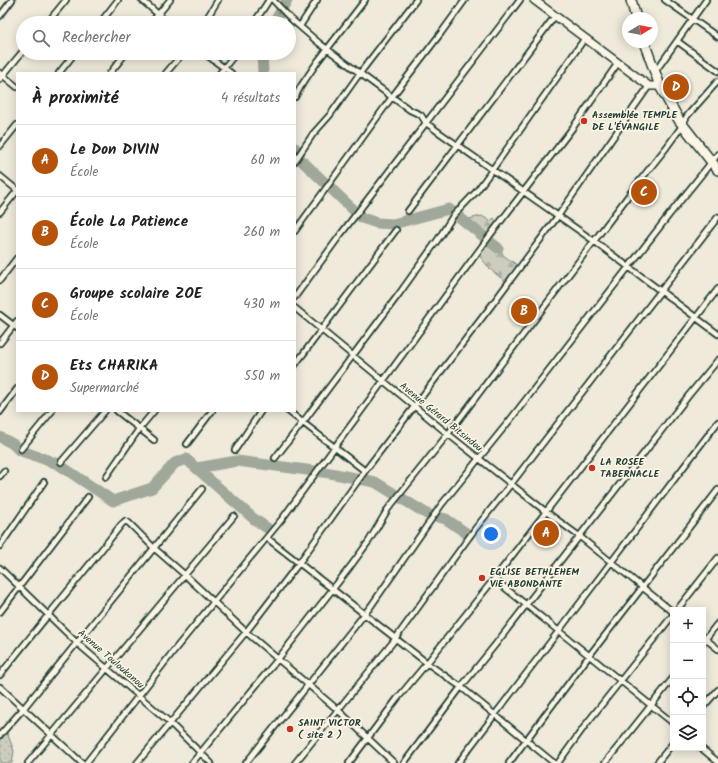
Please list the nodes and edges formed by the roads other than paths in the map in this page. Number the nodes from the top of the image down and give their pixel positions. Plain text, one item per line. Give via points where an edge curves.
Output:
1 (12, 0) edge
2 (66, 0) edge
3 (118, 0) edge
4 (142, 0) edge
5 (170, 0) edge
6 (218, 0) edge
7 (269, 0) edge
8 (273, 0) edge
9 (318, 0) edge
10 (366, 0) edge
11 (416, 0) edge
12 (465, 0) edge
13 (520, 0) edge
14 (534, 0) edge
15 (631, 0) edge
16 (665, 0) edge
17 (706, 0) edge
18 (634, 12) edge
19 (158, 14) joint
20 (0, 16) edge
21 (53, 16) edge
22 (105, 16) edge
23 (208, 16) edge
24 (259, 16) edge
25 (290, 16) edge
26 (555, 16) junction
27 (693, 19) junction
28 (296, 22) edge
29 (300, 26) junction
30 (718, 37) edge
31 (585, 38) junction
32 (677, 41) junction
33 (646, 48) edge
34 (328, 49) junction
35 (16, 59) edge
36 (69, 60) edge
37 (120, 60) edge
38 (177, 60) edge
39 (213, 60) edge
40 (230, 60) edge
41 (618, 63) junction
42 (224, 68) junction
43 (60, 72) edge
44 (111, 72) edge
45 (167, 72) edge
46 (221, 72) edge
47 (230, 72) edge
48 (718, 72) edge
49 (360, 73) junction
50 (655, 73) junction
51 (1, 76) edge
52 (718, 81) edge
53 (16, 86) edge
54 (649, 86) junction
55 (660, 86) junction
56 (296, 95) edge
57 (392, 97) junction
58 (426, 123) junction
59 (16, 126) edge
60 (682, 126) junction
61 (0, 146) edge
62 (458, 146) junction
63 (718, 154) edge
64 (296, 159) edge
65 (712, 162) junction
66 (492, 170) junction
67 (718, 170) edge
68 (0, 176) edge
69 (16, 190) edge
70 (16, 192) edge
71 (524, 192) junction
72 (408, 211) dead end
73 (0, 212) edge
74 (558, 216) junction
75 (718, 217) edge
76 (296, 230) edge
77 (396, 230) dead end
78 (594, 241) junction
79 (16, 259) edge
80 (629, 267) junction
81 (0, 280) edge
82 (718, 288) edge
83 (660, 291) junction
84 (296, 296) edge
85 (296, 309) edge
86 (0, 315) edge
87 (695, 317) junction
88 (16, 325) edge
89 (322, 330) junction
90 (718, 334) edge
91 (0, 343) edge
92 (352, 355) junction
93 (718, 360) edge
94 (296, 364) edge
95 (383, 380) junction
96 (16, 390) edge
97 (414, 407) junction
98 (0, 412) edge
99 (51, 412) edge
100 (104, 412) edge
101 (118, 412) edge
102 (153, 412) edge
103 (211, 412) edge
104 (260, 412) edge
105 (289, 412) edge
106 (303, 422) junction
107 (718, 422) edge
108 (139, 429) junction
109 (448, 434) junction
110 (154, 440) dead end
111 (187, 444) dead end
112 (334, 447) junction
113 (21, 449) dead end
114 (235, 450) dead end
115 (275, 458) dead end
116 (479, 459) junction
117 (61, 462) dead end
118 (4, 471) dead end
119 (365, 471) junction
120 (0, 476) edge
121 (106, 476) dead end
122 (44, 482) dead end
123 (511, 484) junction
124 (202, 489) dead end
125 (718, 490) edge
126 (88, 496) dead end
127 (545, 511) junction
128 (234, 516) dead end
129 (580, 536) junction
130 (267, 538) junction
131 (0, 546) edge
132 (154, 548) junction
133 (718, 558) edge
134 (612, 561) junction
135 (299, 563) junction
136 (0, 568) edge
137 (185, 574) junction
138 (494, 579) junction
139 (20, 587) junction
140 (643, 587) junction
141 (333, 589) junction
142 (215, 602) junction
143 (526, 604) junction
144 (679, 607) edge
145 (670, 610) edge
146 (0, 612) edge
147 (48, 614) junction
148 (364, 614) junction
149 (670, 619) edge
150 (718, 624) edge
151 (558, 631) junction
152 (246, 632) junction
153 (706, 637) edge
154 (395, 639) junction
155 (706, 640) edge
156 (77, 643) junction
157 (718, 649) edge
158 (589, 656) junction
159 (278, 659) junction
160 (427, 663) junction
161 (107, 668) junction
162 (0, 675) edge
163 (672, 679) edge
164 (621, 681) junction
165 (308, 685) junction
166 (0, 687) edge
167 (461, 687) junction
168 (718, 690) edge
169 (138, 696) junction
170 (706, 704) edge
171 (651, 705) junction
172 (23, 709) junction
173 (338, 710) junction
174 (495, 715) junction
175 (670, 721) edge
176 (169, 723) junction
177 (0, 735) edge
178 (52, 735) junction
179 (367, 739) junction
180 (526, 740) junction
181 (670, 747) edge
182 (705, 751) edge
183 (200, 752) junction
184 (718, 762) edge
185 (28, 763) edge
186 (82, 763) edge
187 (86, 763) edge
188 (137, 763) edge
189 (192, 763) edge
190 (211, 763) edge
191 (246, 763) edge
192 (295, 763) edge
193 (348, 763) edge
194 (394, 763) edge
195 (404, 763) edge
196 (458, 763) edge
197 (509, 763) edge
198 (554, 763) edge
199 (558, 763) edge
200 (605, 763) edge
201 (657, 763) edge

1 - 20 street
2 - 21 street
3 - 22 street
4 - 19 street
5 - 19 street
6 - 23 street
7 - 24 street
8 - 25 street
9 - 29 street
10 - 34 street
11 - 49 street
12 - 57 street
13 - 58 street
14 - 26 main road
15 - 18 highway
16 - 27 street
17 - 27 street
26 - 31 main road
26 - 62 street
27 - 30 street
27 - 32 street
28 - 29 street
29 - 34 street
31 - 41 main road
31 - 66 street
32 - 48 street
32 - 50 street
33 - 50 highway
34 - 49 street
34 - 56 street
35 - 51 street
36 - 43 street
37 - 44 street
38 - 45 street
39 - 42 street
40 - 42 street
41 - 54 main road
41 - 71 street
42 - 46 street
42 - 47 street
49 - 57 street
49 - 64 street
50 - 55 highway
51 - 53 street
52 - 60 street via 687,116
54 - 55 main road
54 - 74 street
55 - 60 highway
57 - 58 street via 421,115
57 - 76 street
58 - 62 street
58 - 84 street
59 - 61 street
60 - 65 highway
60 - 78 street
62 - 66 street
62 - 72 street
63 - 65 street
65 - 67 highway
65 - 80 street
66 - 71 street
66 - 92 street via 476,192 453,216
68 - 69 street
70 - 73 street
71 - 74 street
71 - 95 street
74 - 78 street
74 - 97 street
75 - 83 street
77 - 89 street
78 - 80 street
78 - 109 street
79 - 81 street
80 - 83 street
80 - 116 street
82 - 87 street
83 - 87 street
83 - 123 street
85 - 89 street, Avenue Gérard Bitsindou
86 - 88 street
87 - 90 street
87 - 127 street
88 - 91 street
89 - 92 street, Avenue Gérard Bitsindou
89 - 94 street
92 - 95 street, Avenue Gérard Bitsindou
92 - 106 street
93 - 129 street
95 - 97 street, Avenue Gérard Bitsindou
95 - 112 street
96 - 98 street
97 - 109 street, Avenue Gérard Bitsindou
97 - 119 street
99 - 113 street
100 - 117 street
101 - 108 street
102 - 108 street
103 - 111 street
104 - 114 street
105 - 106 street
106 - 112 street
106 - 115 street
107 - 134 street
108 - 110 street
108 - 121 street
109 - 116 street, Avenue Gérard Bitsindou
109 - 141 street via 388,509 369,541
112 - 119 street
112 - 130 street
116 - 123 street, Avenue Gérard Bitsindou
116 - 148 street via 442,504 396,573
118 - 120 street
119 - 135 street
122 - 131 street
123 - 127 street, Avenue Gérard Bitsindou
123 - 154 street via 474,529
124 - 132 street
125 - 140 street
126 - 139 street
127 - 129 street, Avenue Gérard Bitsindou
127 - 138 street
128 - 137 street
129 - 134 street, Avenue Gérard Bitsindou
129 - 143 street
130 - 135 street
130 - 142 street
132 - 137 street
132 - 147 street via 125,521
132 - 156 street
133 - 144 street
134 - 140 street, Avenue Gérard Bitsindou
134 - 151 street
135 - 141 street
135 - 152 street
136 - 139 street, Avenue Touloukanou
137 - 142 street
137 - 161 street
138 - 143 street
138 - 160 street
139 - 146 street
139 - 147 street, Avenue Touloukanou
140 - 145 street, Avenue Gérard Bitsindou
140 - 158 street
141 - 148 street
141 - 159 street
142 - 152 street
142 - 169 street
143 - 151 street
143 - 167 street
147 - 156 street, Avenue Touloukanou
147 - 162 street
148 - 154 street
148 - 165 street
149 - 164 street
150 - 153 street
151 - 158 street
151 - 174 street
152 - 159 street
152 - 176 street
154 - 160 street
154 - 173 street
155 - 157 street
156 - 161 street, Avenue Touloukanou
156 - 172 street
158 - 164 street
158 - 180 street
159 - 165 street
159 - 183 street
160 - 167 street
160 - 179 street
161 - 169 street, Avenue Touloukanou
161 - 178 street
163 - 171 street
164 - 171 street
164 - 199 street via 586,723
165 - 173 street
165 - 191 street
166 - 172 street
167 - 174 street
167 - 195 street
168 - 170 street
169 - 176 street, Avenue Touloukanou
169 - 187 street
171 - 175 street
171 - 200 street
172 - 177 street
172 - 178 street
173 - 179 street
173 - 192 street
174 - 180 street
174 - 196 street
176 - 183 street, Avenue Touloukanou
176 - 188 street
178 - 185 street
178 - 186 street
179 - 193 street
179 - 194 street
180 - 197 street
180 - 198 street
181 - 201 street
182 - 184 street
183 - 189 street
183 - 190 street, Avenue Touloukanou

